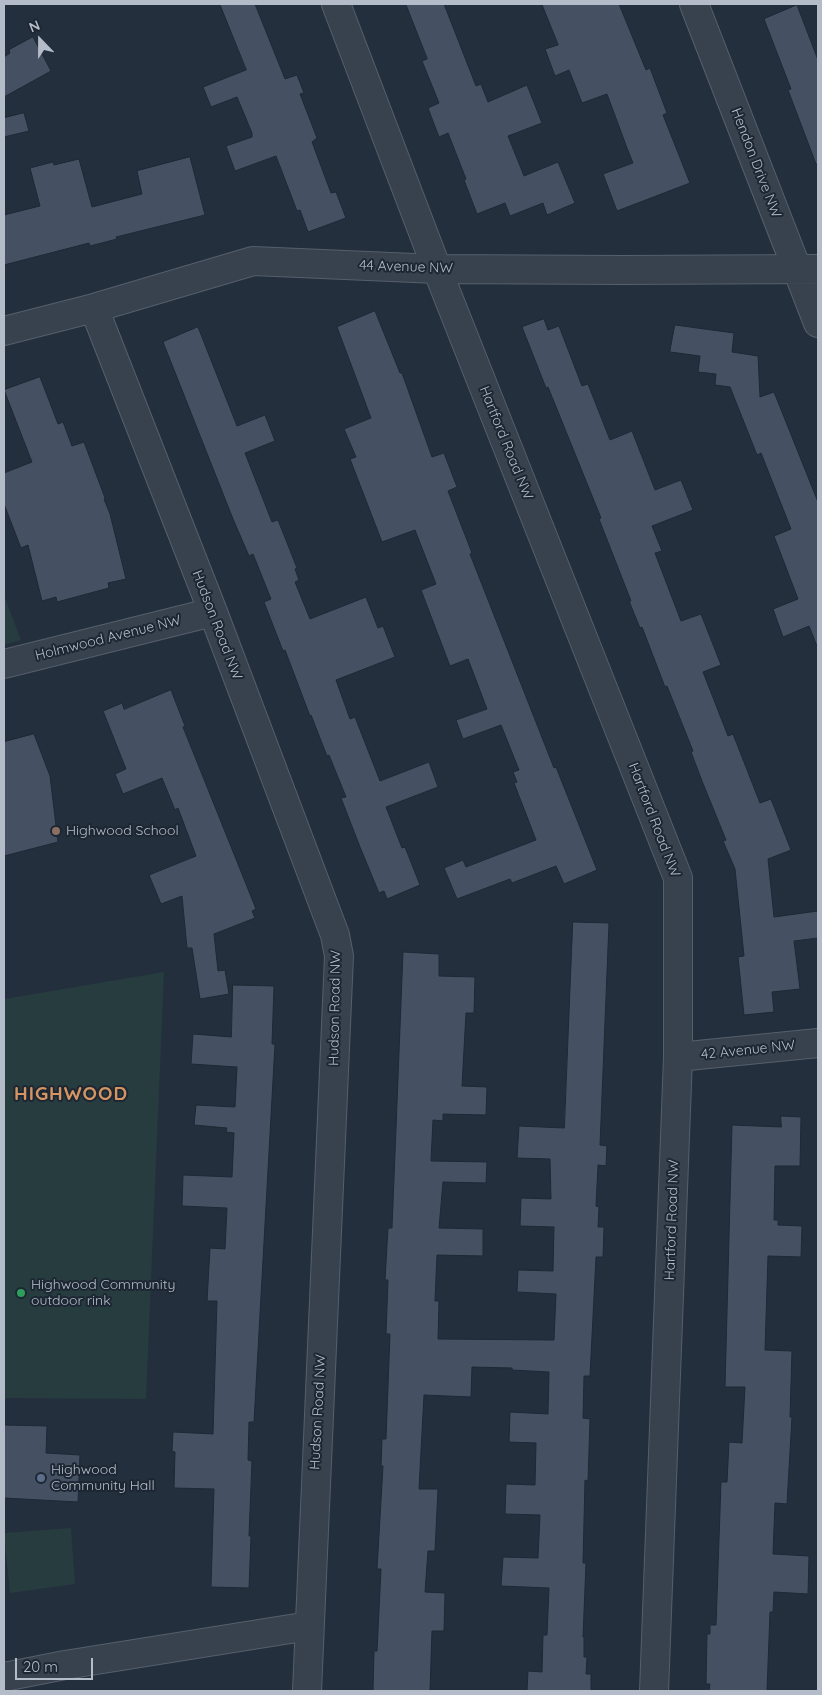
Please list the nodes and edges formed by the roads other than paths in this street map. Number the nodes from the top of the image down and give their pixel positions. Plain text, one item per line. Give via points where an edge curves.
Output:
1 (336, 4) edge
2 (694, 4) edge
3 (808, 268) edge
4 (437, 269) junction
5 (94, 308) junction
6 (818, 323) edge
7 (4, 331) edge
8 (213, 612) junction
9 (4, 664) edge
10 (818, 1043) edge
11 (678, 1057) junction
12 (309, 1626) junction
13 (4, 1677) edge
14 (307, 1691) edge
15 (654, 1691) edge

1 - 4 street, Hartford Road NW
2 - 3 street, Hendon Drive NW
3 - 4 street, 44 Avenue NW
3 - 6 street, Hendon Drive NW
4 - 5 street, 44 Avenue NW via 253,261
4 - 11 street, Hartford Road NW via 678,878
5 - 7 street, 44 Avenue NW
5 - 8 street, Hudson Road NW
8 - 9 street, Holmwood Avenue NW
8 - 12 street, Hudson Road NW via 335,935 339,956
10 - 11 street, 42 Avenue NW
11 - 15 street, Hartford Road NW
12 - 13 street
12 - 14 street, Hudson Road NW

